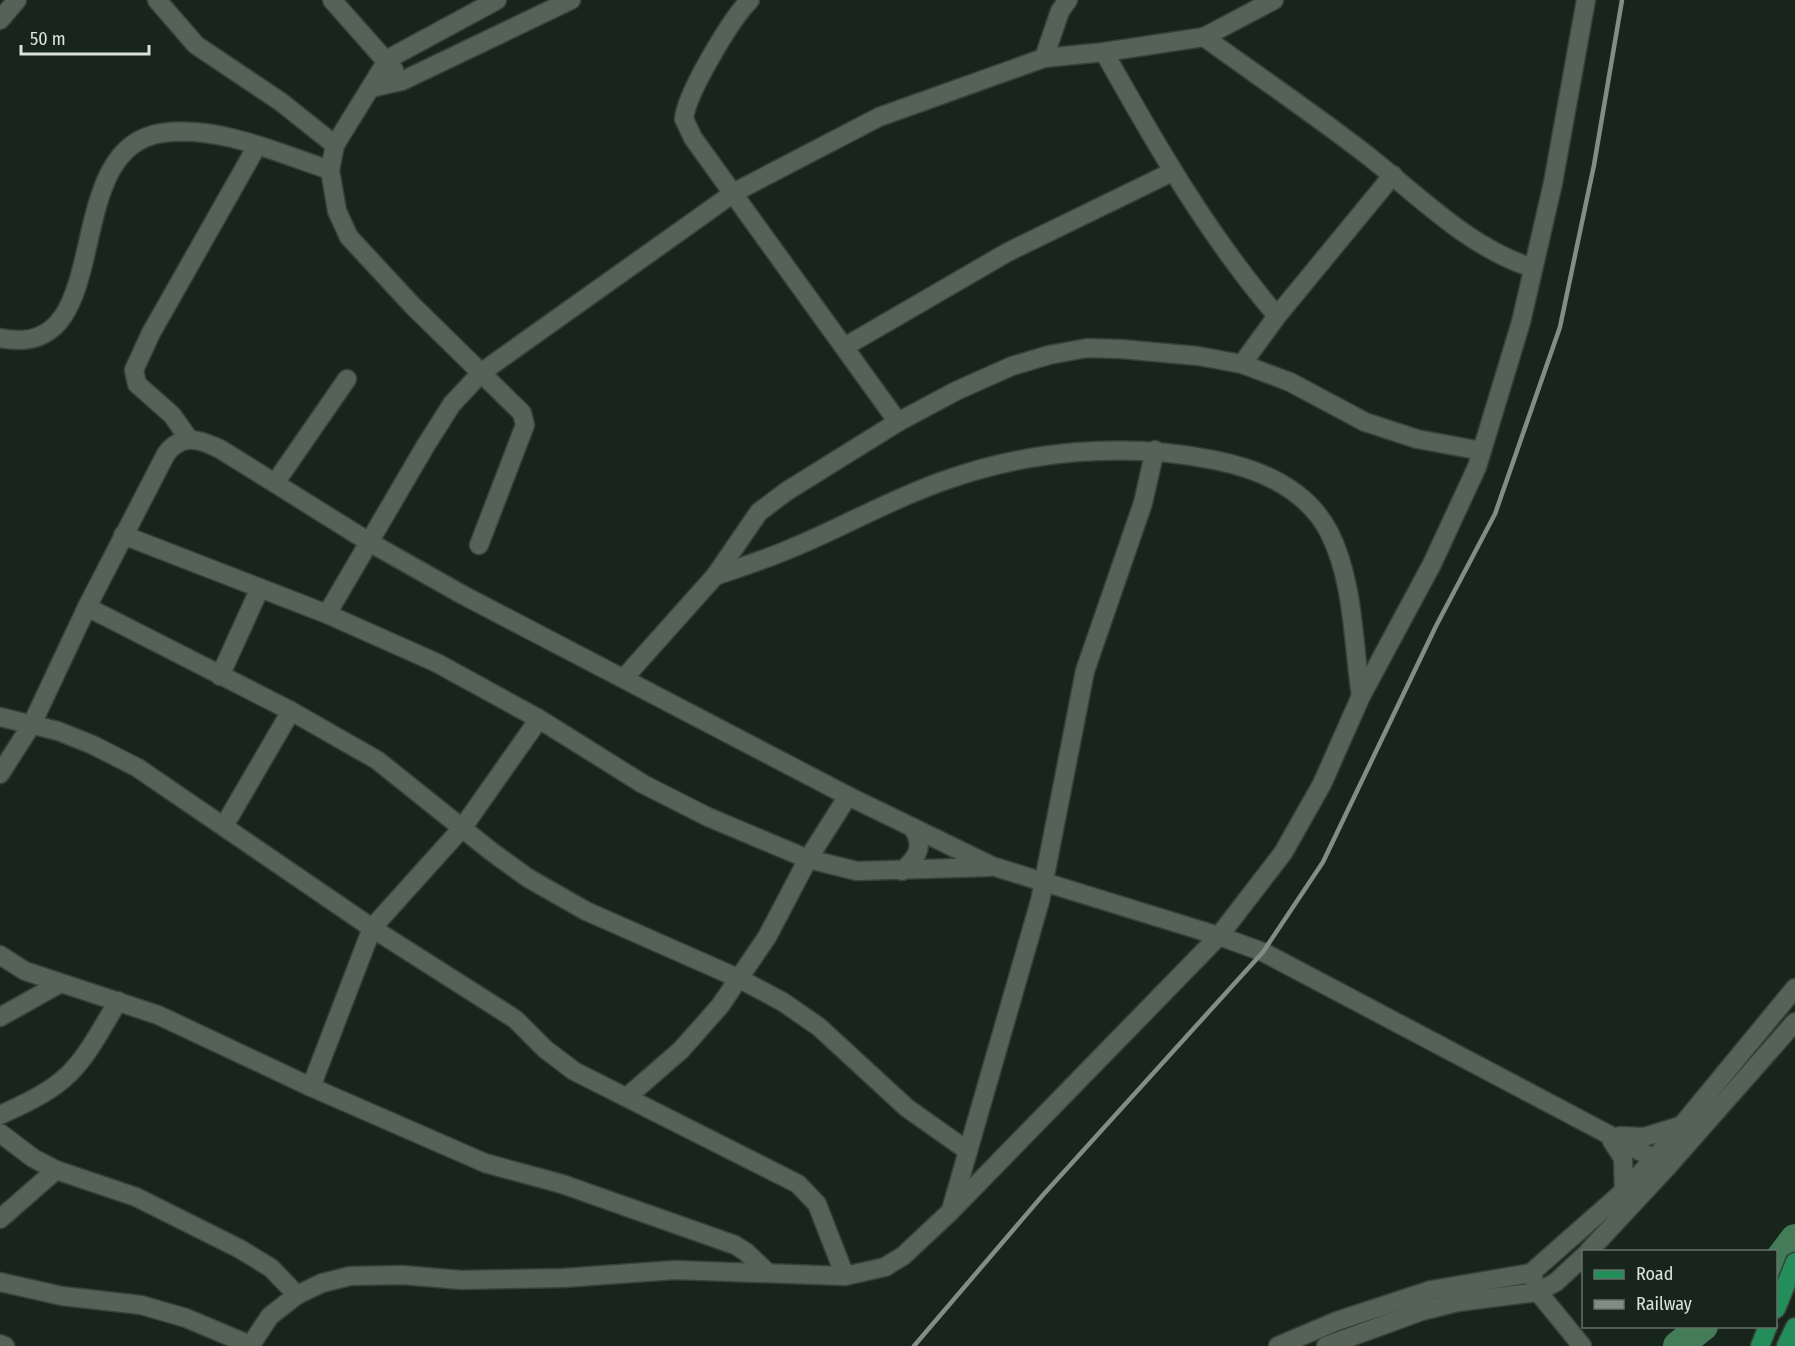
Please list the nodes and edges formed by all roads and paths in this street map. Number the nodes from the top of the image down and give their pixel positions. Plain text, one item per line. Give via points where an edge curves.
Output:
1 (157, 0) edge
2 (332, 0) edge
3 (497, 0) edge
4 (571, 0) edge
5 (750, 0) edge
6 (1068, 0) edge
7 (1274, 0) edge
8 (1586, 0) edge
9 (1204, 37) junction
10 (1104, 52) junction
11 (1044, 58) junction
12 (388, 60) junction
13 (402, 81) junction
14 (371, 88) junction
15 (335, 145) junction
16 (257, 146) junction
17 (330, 170) junction
18 (1172, 172) junction
19 (1393, 175) junction
20 (735, 192) junction
21 (1533, 268) junction
22 (1277, 316) junction
23 (0, 338) edge
24 (846, 346) junction
25 (1242, 364) junction
26 (482, 372) junction
27 (347, 379) dead end
28 (898, 422) junction
29 (189, 439) junction
30 (1155, 450) junction
31 (1482, 451) junction
32 (275, 483) junction
33 (123, 535) junction
34 (369, 542) junction
35 (479, 545) dead end
36 (715, 576) junction
37 (260, 588) junction
38 (87, 607) junction
39 (327, 614) junction
40 (220, 676) junction
41 (624, 678) junction
42 (1361, 696) junction
43 (291, 711) junction
44 (0, 717) edge
45 (538, 719) junction
46 (32, 724) junction
47 (0, 774) edge
48 (848, 796) junction
49 (224, 826) junction
50 (463, 826) junction
51 (912, 827) junction
52 (808, 859) junction
53 (992, 866) junction
54 (902, 871) junction
55 (1044, 881) junction
56 (372, 928) junction
57 (1219, 936) junction
58 (0, 955) edge
59 (740, 979) junction
60 (59, 984) junction
61 (1795, 988) edge
62 (118, 1001) junction
63 (0, 1017) edge
64 (1795, 1022) edge
65 (311, 1088) junction
66 (627, 1097) junction
67 (0, 1115) edge
68 (1685, 1124) junction
69 (0, 1132) edge
70 (1611, 1137) junction
71 (968, 1151) junction
72 (1659, 1165) junction
73 (56, 1170) junction
74 (1624, 1191) junction
75 (950, 1212) junction
76 (0, 1219) edge
77 (1589, 1250) edge
78 (1582, 1258) edge
79 (1795, 1262) edge
80 (767, 1272) junction
81 (1531, 1273) junction
82 (845, 1276) junction
83 (0, 1282) edge
84 (1538, 1292) junction
85 (297, 1295) junction
86 (1777, 1306) edge
87 (1795, 1327) edge
88 (1767, 1328) edge
89 (0, 1344) edge
90 (250, 1345) edge
91 (5, 1346) edge
92 (1278, 1346) edge
93 (1326, 1346) edge
94 (1582, 1346) edge
95 (1760, 1346) edge
96 (1786, 1346) edge

1 - 15 street via 196,45 281,102
2 - 12 street
3 - 12 street
4 - 13 street
5 - 20 street via 726,32 684,111 693,138
6 - 11 street via 1060,11
7 - 9 street
8 - 21 street via 1553,183
9 - 10 street
9 - 19 street
10 - 11 street
10 - 18 street
11 - 20 street via 879,117
12 - 13 street
12 - 14 street
13 - 14 street
14 - 15 street
15 - 17 street
16 - 17 street
16 - 23 street via 197,133 162,133 139,140 121,154 102,185 81,278 65,312 50,329 34,337
16 - 29 street via 134,370 137,384 172,415
17 - 26 street via 337,211 349,237
18 - 22 street via 1223,250
18 - 24 street via 1008,252
19 - 21 street via 1470,237
19 - 22 street
20 - 24 street
20 - 26 street
21 - 31 street via 1512,356
22 - 25 street
24 - 28 street
25 - 28 street via 1158,351 1087,348 1012,366
25 - 31 street via 1290,382 1374,425 1417,439
26 - 34 street via 447,412
26 - 35 street via 520,408 525,424
27 - 32 street
28 - 36 street via 787,491 759,513
29 - 32 street via 220,449
29 - 33 street via 177,443 166,454
30 - 36 street via 1020,460 967,473 790,549
30 - 42 street via 1263,473 1289,487 1321,519 1335,545 1343,575
30 - 55 street via 1143,503 1085,671
31 - 42 street via 1452,524
32 - 34 street
33 - 37 street
33 - 38 street
34 - 39 street
34 - 41 street
36 - 41 street
37 - 39 street
37 - 40 street
38 - 40 street
38 - 46 street
39 - 45 street via 436,663
40 - 43 street
41 - 48 street
42 - 57 street via 1322,784 1282,853
43 - 49 street
43 - 50 street via 377,760
44 - 46 street
45 - 50 street
45 - 52 street via 643,784 708,817
46 - 47 street
46 - 49 street via 93,745 138,768
48 - 51 street
48 - 52 street
49 - 56 street
50 - 56 street
50 - 59 street via 528,878 586,911
51 - 53 street
51 - 54 street via 920,849
52 - 54 street via 857,871
52 - 59 street
53 - 54 street
53 - 55 street
55 - 57 street
55 - 71 street
56 - 65 street
56 - 66 street via 515,1019 574,1071
57 - 70 street via 1280,960
57 - 75 street
58 - 60 street via 24,972
59 - 66 street via 681,1050
59 - 71 street via 819,1027 908,1108
60 - 62 street
60 - 63 street
61 - 68 street
62 - 65 street via 158,1015
62 - 67 street via 75,1071 41,1097
64 - 72 street
65 - 80 street via 485,1163 561,1184 735,1245
66 - 82 street via 798,1184 817,1204
68 - 70 street via 1644,1137
68 - 72 street
69 - 73 street
70 - 72 street
70 - 74 street via 1623,1158
71 - 75 street
72 - 74 street
72 - 77 street
73 - 76 street
73 - 85 street via 136,1197 230,1244 271,1268
74 - 81 street
75 - 82 street via 903,1256 885,1267
78 - 84 street via 1556,1282
79 - 86 main road
80 - 82 street
80 - 85 street via 644,1270 563,1278 461,1280 350,1276 322,1282
81 - 84 street
81 - 92 street via 1431,1290 1337,1321
83 - 90 street via 62,1296 141,1305 186,1318
84 - 93 street via 1458,1302 1422,1311
84 - 94 street
85 - 90 street via 270,1316
87 - 96 main road
88 - 95 main road
89 - 91 street

